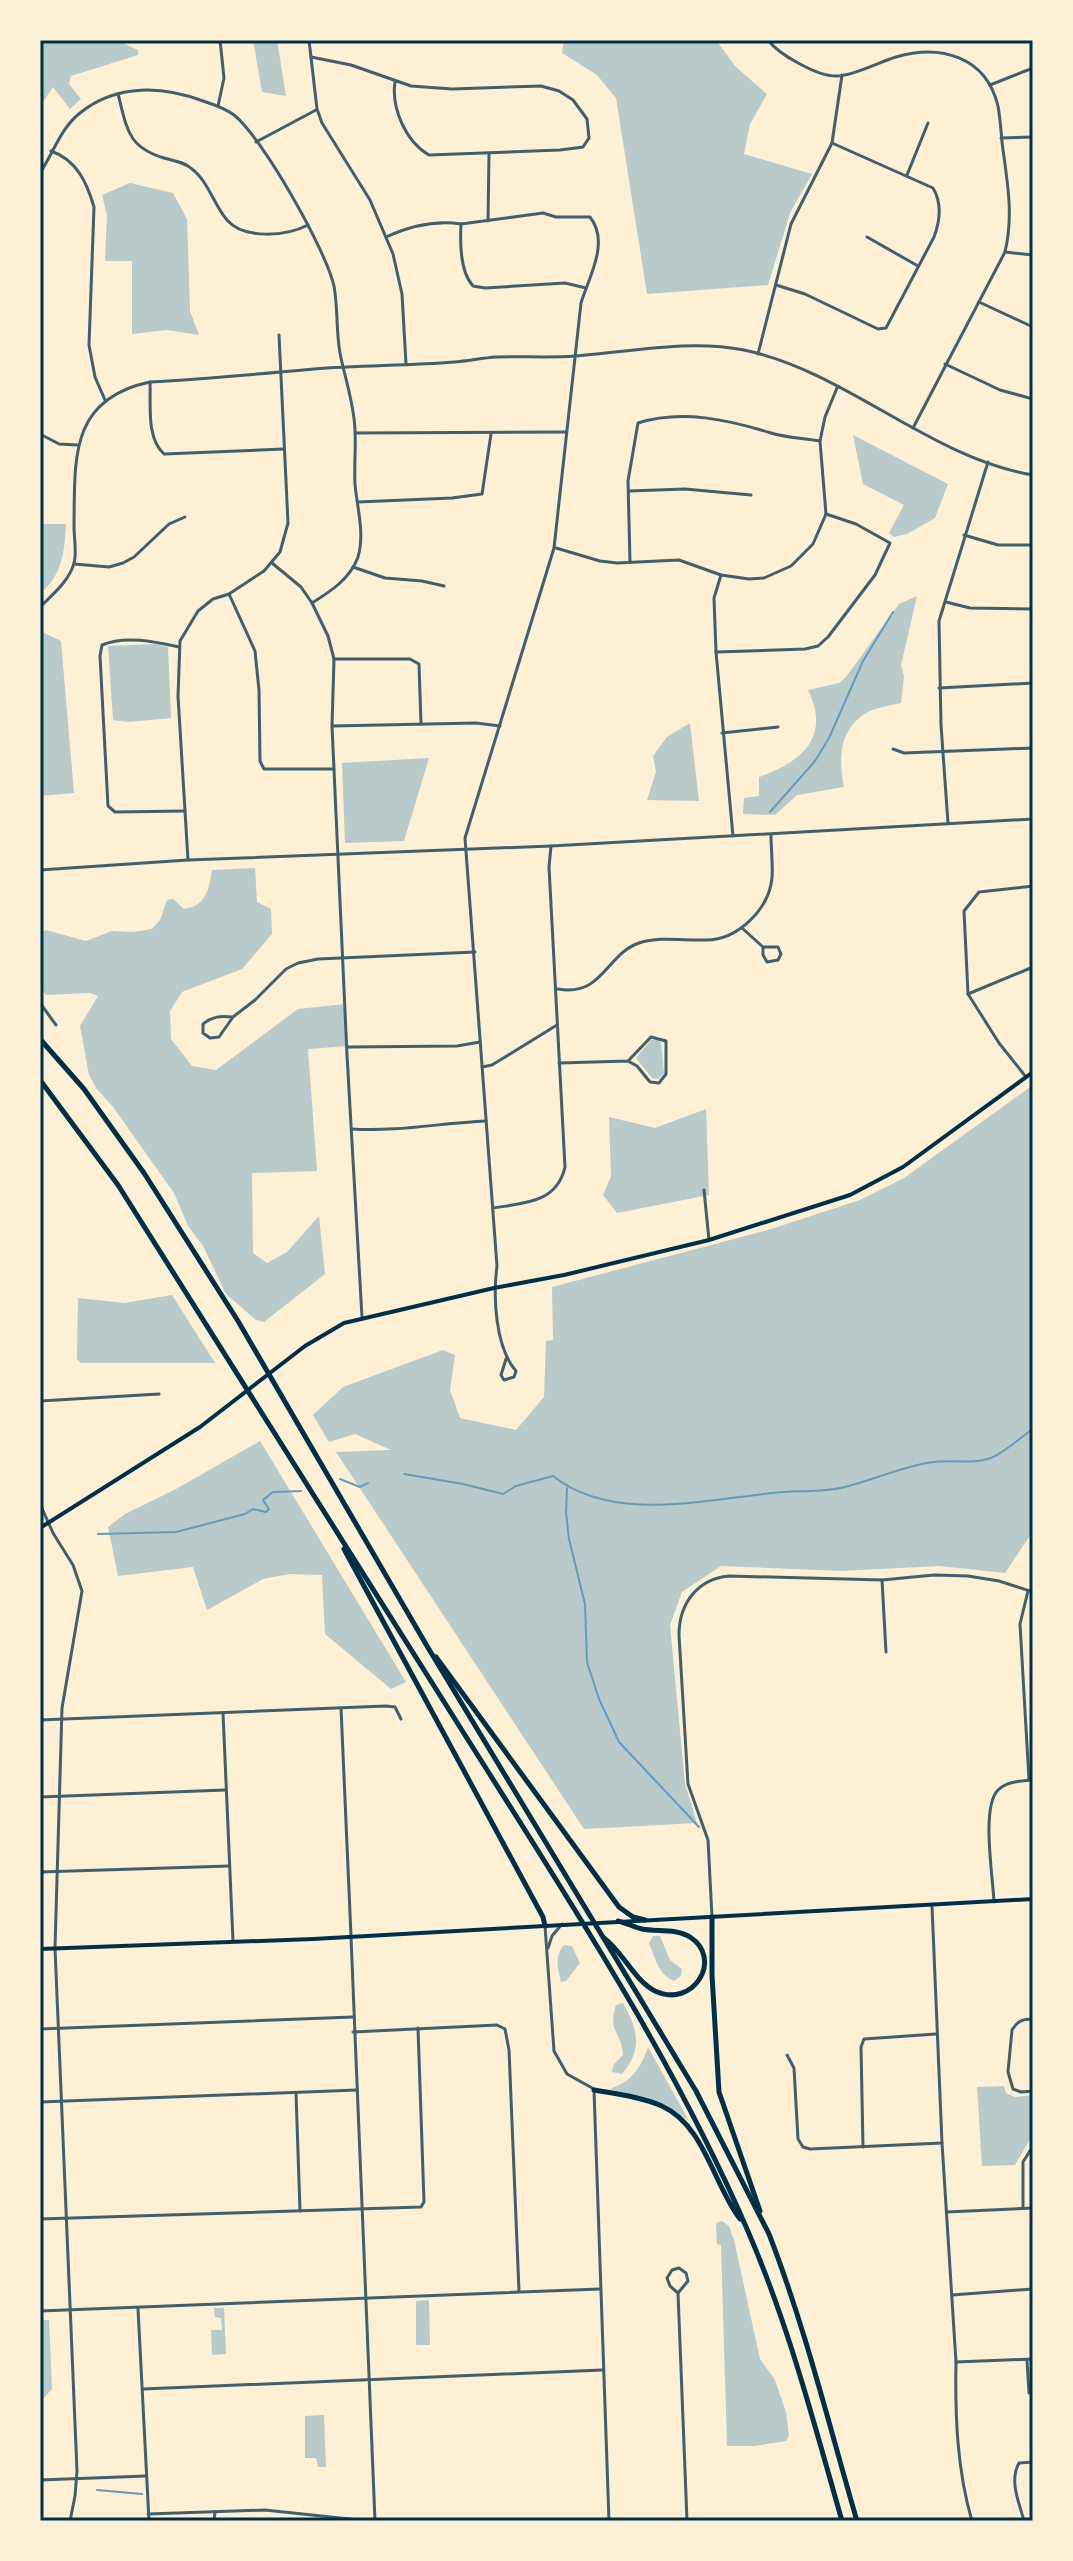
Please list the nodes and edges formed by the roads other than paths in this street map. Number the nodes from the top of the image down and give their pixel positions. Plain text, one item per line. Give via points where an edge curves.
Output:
1 (220, 40) edge
2 (309, 40) edge
3 (768, 40) edge
4 (311, 57) junction
5 (1033, 68) edge
6 (842, 75) junction
7 (395, 82) junction
8 (990, 85) junction
9 (118, 94) junction
10 (218, 106) junction
11 (317, 109) junction
12 (928, 123) dead end
13 (1033, 137) edge
14 (1001, 138) junction
15 (256, 142) junction
16 (832, 143) junction
17 (51, 151) junction
18 (489, 153) junction
19 (40, 173) edge
20 (907, 175) junction
21 (488, 221) junction
22 (309, 224) junction
23 (461, 224) junction
24 (386, 237) junction
25 (867, 237) dead end
26 (1005, 252) junction
27 (1033, 255) edge
28 (918, 266) junction
29 (776, 285) junction
30 (586, 288) junction
31 (979, 302) junction
32 (1033, 327) edge
33 (279, 335) dead end
34 (758, 354) junction
35 (575, 356) junction
36 (406, 364) junction
37 (945, 364) junction
38 (344, 368) junction
39 (282, 373) junction
40 (150, 382) junction
41 (837, 388) junction
42 (1033, 399) edge
43 (105, 400) junction
44 (913, 428) junction
45 (491, 432) junction
46 (566, 432) junction
47 (356, 433) junction
48 (40, 434) edge
49 (820, 441) junction
50 (77, 445) junction
51 (284, 449) junction
52 (988, 462) junction
53 (1033, 475) edge
54 (629, 491) junction
55 (751, 495) dead end
56 (358, 502) junction
57 (826, 514) junction
58 (185, 517) dead end
59 (964, 535) junction
60 (1033, 545) edge
61 (554, 548) junction
62 (630, 562) junction
63 (272, 563) junction
64 (74, 564) junction
65 (353, 567) junction
66 (721, 575) junction
67 (444, 586) dead end
68 (229, 594) junction
69 (944, 602) junction
70 (312, 603) junction
71 (40, 607) edge
72 (1033, 609) edge
73 (179, 647) junction
74 (716, 652) junction
75 (334, 659) junction
76 (1033, 683) edge
77 (939, 688) junction
78 (421, 724) junction
79 (332, 726) junction
80 (500, 726) junction
81 (778, 727) dead end
82 (722, 733) junction
83 (1033, 748) edge
84 (893, 749) dead end
85 (944, 751) junction
86 (335, 769) junction
87 (185, 811) junction
88 (1033, 819) edge
89 (948, 823) junction
90 (771, 835) junction
91 (733, 836) junction
92 (551, 846) junction
93 (467, 850) junction
94 (338, 856) junction
95 (188, 860) junction
96 (40, 870) edge
97 (1033, 886) edge
98 (742, 928) junction
99 (763, 947) junction
100 (475, 952) junction
101 (343, 959) junction
102 (1033, 967) edge
103 (557, 989) junction
104 (968, 994) junction
105 (40, 1003) edge
106 (233, 1017) junction
107 (56, 1025) dead end
108 (557, 1025) junction
109 (40, 1039) edge
110 (480, 1042) junction
111 (348, 1047) junction
112 (628, 1061) junction
113 (559, 1063) junction
114 (482, 1067) junction
115 (1033, 1072) edge
116 (1026, 1077) junction
117 (40, 1080) edge
118 (486, 1121) junction
119 (352, 1129) junction
120 (704, 1190) dead end
121 (493, 1208) junction
122 (709, 1240) junction
123 (494, 1288) junction
124 (362, 1317) junction
125 (506, 1359) junction
126 (159, 1394) dead end
127 (40, 1401) edge
128 (40, 1504) edge
129 (48, 1523) junction
130 (333, 1526) junction
131 (40, 1528) edge
132 (882, 1580) junction
133 (1030, 1592) edge
134 (427, 1646) junction
135 (886, 1652) dead end
136 (341, 1708) junction
137 (223, 1713) junction
138 (61, 1719) junction
139 (401, 1719) dead end
140 (40, 1720) edge
141 (1031, 1780) edge
142 (225, 1790) junction
143 (40, 1797) edge
144 (58, 1797) junction
145 (229, 1866) junction
146 (40, 1872) edge
147 (57, 1872) junction
148 (1033, 1899) edge
149 (994, 1902) junction
150 (932, 1906) junction
151 (712, 1917) junction
152 (645, 1920) junction
153 (618, 1921) junction
154 (562, 1924) junction
155 (545, 1926) junction
156 (601, 1936) junction
157 (351, 1937) junction
158 (233, 1942) junction
159 (55, 1948) junction
160 (40, 1949) edge
161 (547, 1952) junction
162 (353, 2017) junction
163 (1033, 2019) edge
164 (58, 2028) junction
165 (418, 2028) junction
166 (40, 2029) edge
167 (353, 2032) junction
168 (937, 2034) junction
169 (787, 2055) dead end
170 (357, 2090) junction
171 (594, 2090) junction
172 (1033, 2091) edge
173 (296, 2093) junction
174 (40, 2102) edge
175 (61, 2102) junction
176 (942, 2143) junction
177 (1033, 2146) edge
178 (863, 2147) junction
179 (1023, 2208) junction
180 (1033, 2208) edge
181 (364, 2209) junction
182 (300, 2211) junction
183 (947, 2212) junction
184 (40, 2219) edge
185 (66, 2219) junction
186 (748, 2230) junction
187 (769, 2234) junction
188 (600, 2289) junction
189 (1033, 2289) edge
190 (519, 2291) junction
191 (678, 2293) junction
192 (952, 2295) junction
193 (366, 2298) junction
194 (138, 2309) junction
195 (40, 2311) edge
196 (70, 2311) junction
197 (1030, 2360) edge
198 (956, 2362) junction
199 (602, 2370) junction
200 (368, 2379) junction
201 (143, 2389) junction
202 (1029, 2393) dead end
203 (1033, 2462) edge
204 (146, 2476) junction
205 (76, 2478) junction
206 (40, 2480) edge
207 (215, 2512) junction
208 (148, 2514) junction
209 (70, 2521) edge
210 (149, 2521) edge
211 (214, 2521) edge
212 (368, 2521) edge
213 (375, 2521) edge
214 (609, 2521) edge
215 (687, 2521) edge
216 (842, 2521) edge
217 (857, 2521) edge
218 (972, 2521) edge
219 (1024, 2521) edge

1 - 10 street via 224,78
2 - 4 street
3 - 6 street via 794,62
4 - 7 street
4 - 11 street
5 - 8 street
6 - 8 street via 925,50 958,57
6 - 16 street
7 - 18 street via 396,110 420,150 429,155
7 - 18 street via 452,89 541,86 573,100 587,119 589,138 583,147
8 - 14 street
9 - 10 street via 165,90
9 - 17 street via 80,113
9 - 22 street via 134,143 144,152 195,171 228,221 266,233 293,232
10 - 15 street
11 - 15 street
11 - 24 street
12 - 20 street
13 - 14 street
14 - 26 street via 1011,219
15 - 22 street
16 - 20 street
16 - 29 street via 791,224
17 - 19 street
17 - 43 street via 73,165 94,207 89,345
18 - 21 street
20 - 28 street via 933,188 939,197 939,224
21 - 23 street
21 - 30 street via 543,213 590,217 597,225 597,254
22 - 38 street via 334,285
23 - 24 street via 420,225
23 - 30 street via 466,279 473,286 565,283
24 - 36 street via 402,294
25 - 28 street
26 - 27 street
26 - 31 street
28 - 29 street via 886,328
29 - 34 street
30 - 35 street
31 - 32 street
31 - 37 street
33 - 39 street
34 - 35 street via 711,346
34 - 41 street
35 - 36 street
35 - 46 street
36 - 38 street
37 - 42 street
37 - 44 street
38 - 39 street
38 - 47 street
39 - 40 street
39 - 51 street
40 - 43 street
40 - 51 street via 153,433 164,454
41 - 44 street
41 - 49 street
43 - 50 street via 87,420
44 - 52 street
45 - 46 street
45 - 47 street
45 - 56 street via 482,494
46 - 61 street
47 - 56 street
48 - 50 street via 59,444
49 - 54 street via 726,419 648,419 638,423 634,433
49 - 57 street
50 - 64 street
51 - 63 street via 288,523 285,542
52 - 53 street
52 - 59 street
54 - 55 street
54 - 62 street
56 - 65 street via 359,553
57 - 66 street via 813,544 791,566 764,578
57 - 74 street via 890,543 875,575 828,637 805,649
58 - 64 street via 123,563
59 - 60 street via 998,545
59 - 69 street
61 - 62 street via 600,561
61 - 80 street
62 - 66 street via 679,560
63 - 68 street
63 - 70 street
64 - 71 street
65 - 67 street via 385,578
65 - 70 street
66 - 74 street via 714,598
68 - 73 street via 198,611
68 - 86 street via 255,651 264,769
69 - 72 street
69 - 77 street via 937,642
70 - 75 street
73 - 87 street
73 - 87 street via 112,641 102,645 101,671 108,806 115,812
74 - 82 street
75 - 78 street via 410,659 419,664
75 - 79 street
76 - 77 street
77 - 85 street
78 - 79 street
78 - 80 street
79 - 86 street
80 - 93 street via 465,838
81 - 82 street
82 - 91 street
83 - 85 street
84 - 85 street
85 - 89 street
86 - 94 street
87 - 95 street
88 - 89 street
89 - 90 street
90 - 91 street
90 - 98 street via 769,892
91 - 92 street
92 - 93 street
92 - 103 street
93 - 94 street
93 - 100 street
94 - 95 street
94 - 101 street
95 - 96 street
97 - 104 street via 979,892 964,911
98 - 99 street
98 - 103 street via 726,938 640,942 624,950 588,986
99 - 99 street via 767,962 778,960 778,947
100 - 101 street
100 - 110 street
101 - 106 street via 318,959 286,969
101 - 111 street
102 - 104 street
103 - 108 street
104 - 116 street
105 - 107 street
106 - 106 street via 210,1018 203,1033 219,1037
108 - 113 street
108 - 114 street
109 - 134 highway via 84,1089 152,1186 246,1335
110 - 111 street
110 - 114 street
111 - 119 street
112 - 112 street via 650,1082 659,1083 666,1074 666,1041 651,1037
112 - 113 street
113 - 121 street via 562,1180 544,1197
114 - 118 street
115 - 116 main road
116 - 122 main road via 872,1185
117 - 130 highway via 118,1185
118 - 119 street
118 - 121 street
119 - 124 street
120 - 122 street
121 - 123 street
122 - 123 main road
123 - 124 main road
123 - 125 street
124 - 129 main road via 322,1334 164,1450
125 - 125 street via 501,1375 504,1380 516,1371
126 - 127 street
128 - 129 street
129 - 131 main road
129 - 138 street via 82,1591
130 - 155 highway
130 - 186 highway via 676,2081
132 - 133 street via 968,1576
132 - 135 street
132 - 151 street via 720,1577 696,1590 684,1606 679,1635 688,1784 708,1840
133 - 141 street via 1020,1624
134 - 152 highway via 619,1907
134 - 156 highway
136 - 137 street
136 - 139 street via 392,1706
136 - 157 street
137 - 138 street
137 - 142 street
138 - 140 street
138 - 144 street
141 - 149 street via 1002,1786 991,1802
142 - 144 street
142 - 145 street
143 - 144 street
144 - 147 street
145 - 147 street
145 - 158 street
146 - 147 street
147 - 159 street
148 - 149 main road
149 - 150 main road
150 - 151 main road
150 - 168 street
151 - 152 main road
151 - 187 highway via 719,2092
152 - 153 main road
153 - 154 main road
153 - 156 highway via 689,1936 702,1951 700,1980 683,1993 658,1992
154 - 155 main road
154 - 161 street
155 - 157 main road
155 - 161 street
156 - 187 highway via 696,2091
157 - 158 main road
157 - 162 street
158 - 159 main road
159 - 160 main road
159 - 164 street
161 - 171 street via 551,2040 557,2060 567,2074
162 - 164 street
162 - 167 street
163 - 172 street via 1012,2030 1008,2072 1013,2089
164 - 166 street
164 - 175 street
165 - 167 street
165 - 181 street via 423,2206
165 - 190 street via 505,2029
167 - 170 street
168 - 176 street
168 - 178 street via 864,2039
169 - 178 street via 794,2068 800,2144 810,2149
170 - 173 street
170 - 181 street
171 - 186 highway via 649,2101 683,2120
171 - 188 street
173 - 175 street
173 - 182 street
174 - 175 street
175 - 185 street
176 - 178 street
176 - 183 street
177 - 179 street via 1023,2162
179 - 180 street
179 - 183 street
181 - 182 street
181 - 193 street
182 - 185 street
183 - 192 street
184 - 185 street
185 - 196 street
186 - 216 highway via 791,2350
187 - 217 highway
188 - 190 street
188 - 199 street
189 - 192 street
190 - 193 street
191 - 191 street via 688,2281 679,2268 667,2278
191 - 215 street
192 - 198 street
193 - 194 street
193 - 200 street
194 - 196 street
194 - 201 street
195 - 196 street
196 - 205 street
197 - 198 street
197 - 202 street
198 - 218 street via 961,2479
199 - 200 street
199 - 214 street
200 - 201 street
200 - 213 street
201 - 204 street
203 - 219 street via 1019,2463 1015,2470
204 - 205 street
204 - 208 street
205 - 206 street
205 - 209 street
207 - 208 street
207 - 211 street
207 - 212 street via 265,2510
208 - 210 street

